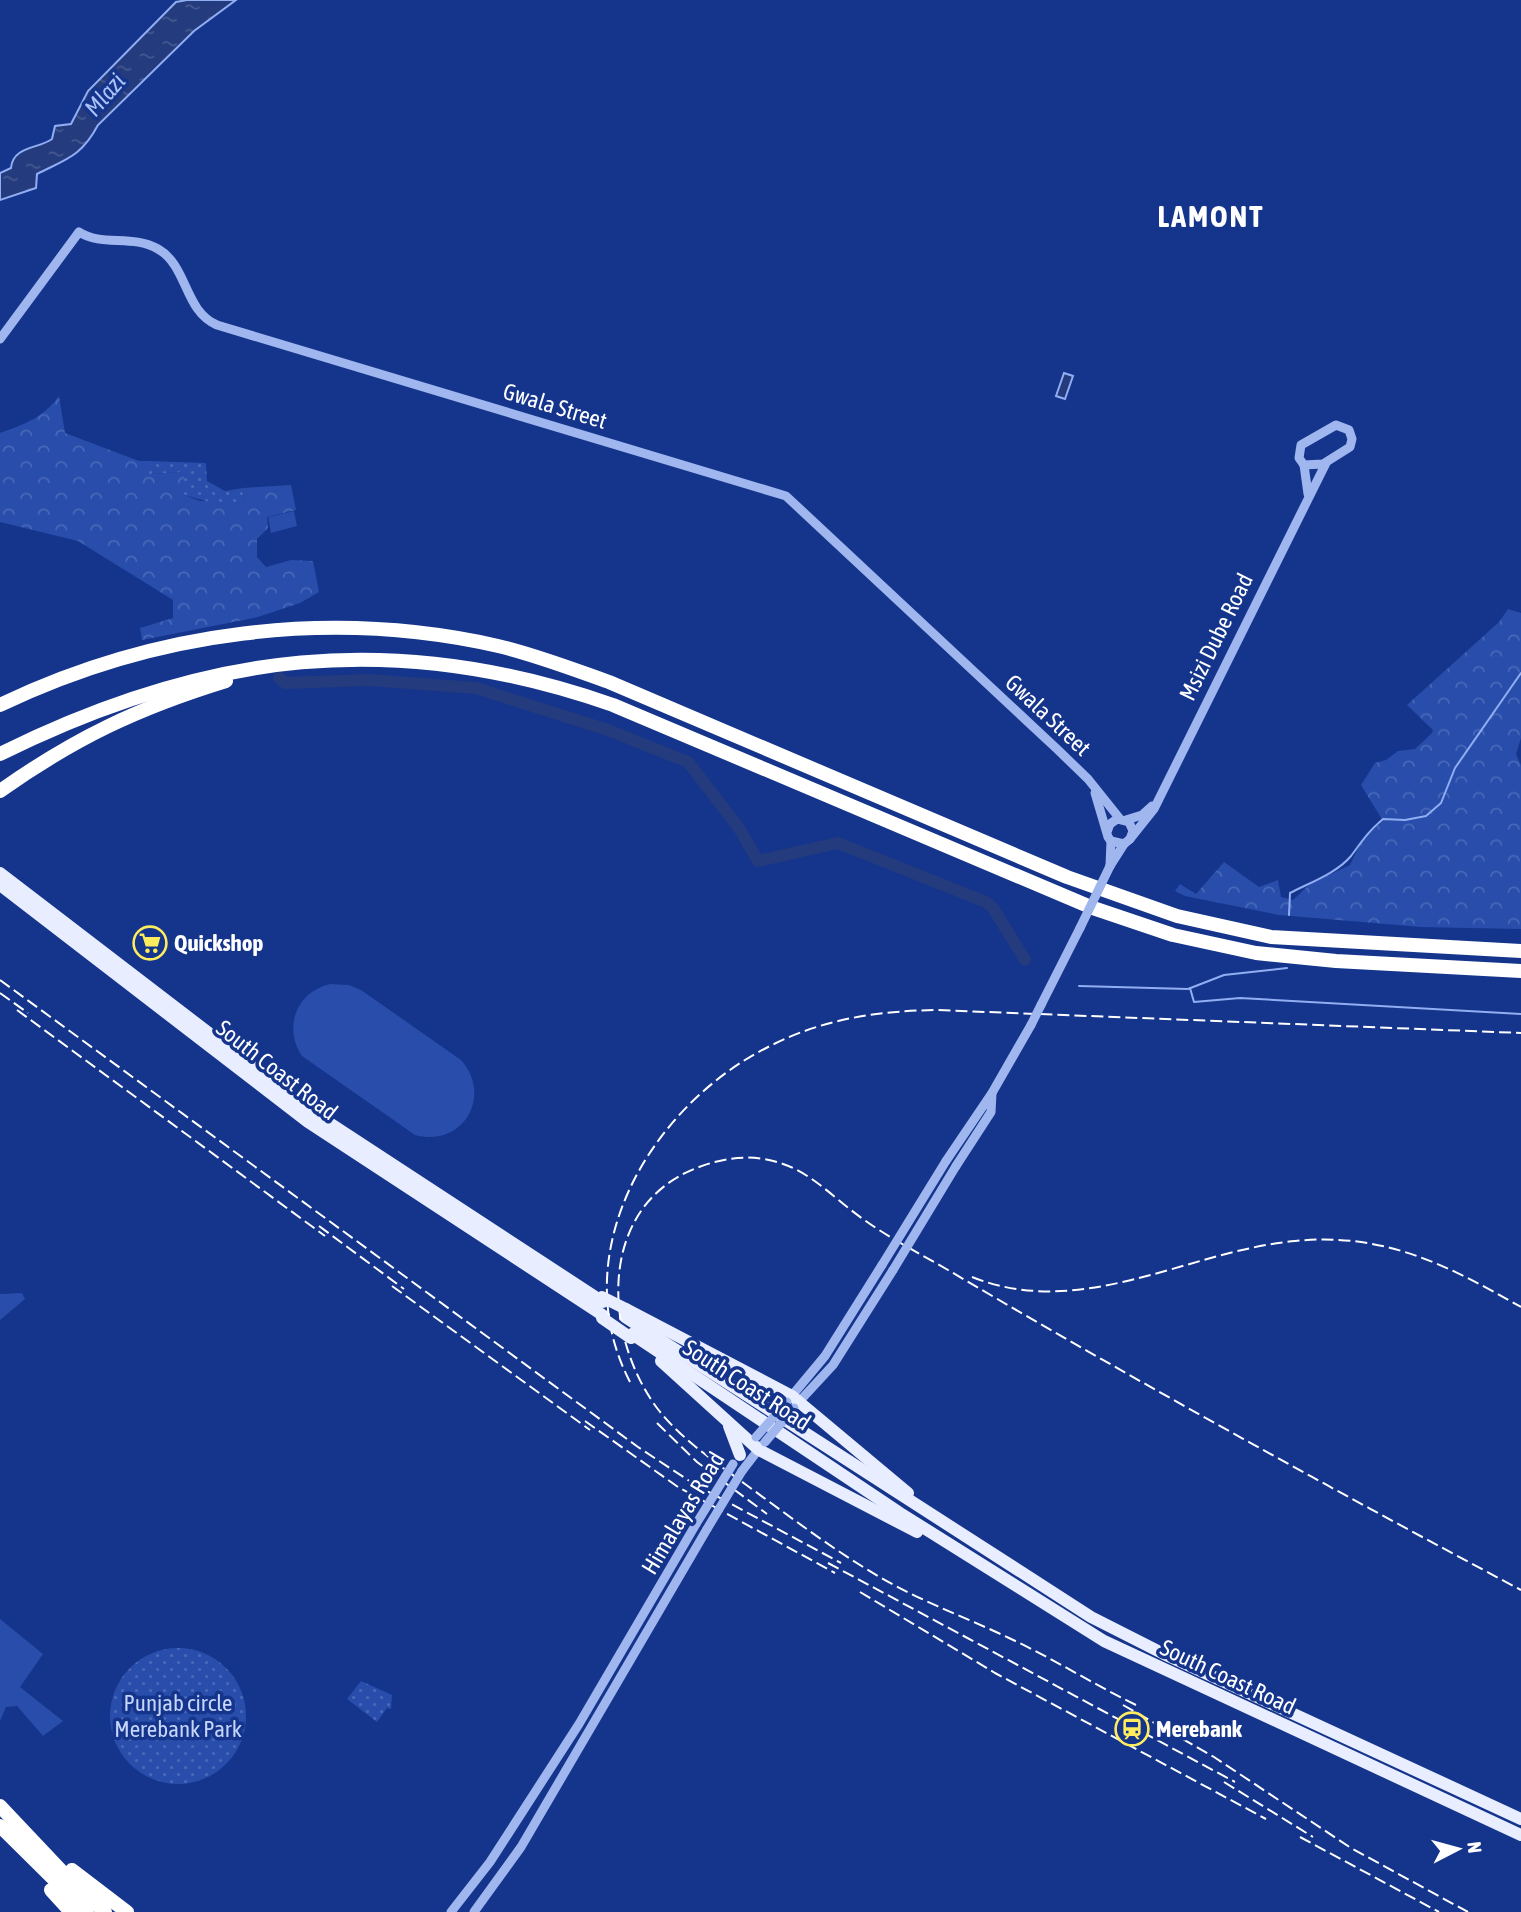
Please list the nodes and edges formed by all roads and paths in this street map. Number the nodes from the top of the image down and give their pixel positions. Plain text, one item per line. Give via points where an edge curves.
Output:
1 (0, 338) edge
2 (1326, 463) junction
3 (1304, 465) junction
4 (1308, 495) junction
5 (273, 664) junction
6 (0, 705) edge
7 (0, 754) edge
8 (1087, 779) junction
9 (0, 791) edge
10 (1159, 796) junction
11 (1123, 820) junction
12 (1109, 837) junction
13 (1127, 842) junction
14 (1110, 866) junction
15 (0, 873) edge
16 (0, 885) edge
17 (1521, 945) edge
18 (1418, 946) junction
19 (1521, 951) edge
20 (1475, 969) junction
21 (1521, 971) edge
22 (1521, 978) edge
23 (992, 1093) junction
24 (981, 1106) joint
25 (991, 1111) joint
26 (601, 1309) junction
27 (626, 1313) junction
28 (632, 1336) junction
29 (793, 1402) junction
30 (723, 1417) junction
31 (758, 1443) junction
32 (737, 1459) junction
33 (949, 1526) junction
34 (953, 1547) junction
35 (1027, 1576) junction
36 (1020, 1589) junction
37 (1192, 1665) junction
38 (1185, 1680) junction
39 (1349, 1738) junction
40 (1342, 1753) junction
41 (1432, 1777) junction
42 (1426, 1791) junction
43 (1463, 1792) junction
44 (0, 1806) edge
45 (1457, 1806) junction
46 (1518, 1818) edge
47 (0, 1827) edge
48 (1515, 1833) edge
49 (29, 1838) junction
50 (71, 1912) edge
51 (87, 1912) edge
52 (105, 1912) edge
53 (127, 1912) edge
54 (451, 1912) edge
55 (474, 1912) edge

1 - 8 street, Gwala Street via 79,232 90,239 132,240 169,258 199,313 217,325 786,496
2 - 3 street
2 - 3 street, Msizi Dube Road via 1350,447 1352,434 1346,427 1330,426 1301,445 1299,458
2 - 4 street, Msizi Dube Road
3 - 4 street
4 - 10 street, Msizi Dube Road
5 - 7 highway via 134,696
5 - 9 highway via 114,721 47,758
5 - 20 highway via 400,661 539,682 613,705 1137,924 1206,943 1294,958
6 - 18 highway via 109,662 243,633 358,628 465,640 558,663 609,682 1139,904 1271,937
8 - 11 street, Gwala Street
8 - 12 street, Gwala Street
10 - 11 street, Msizi Dube Road via 1146,813
10 - 13 street, Msizi Dube Road via 1149,818
11 - 12 street, Msizi Dube Road via 1110,824
11 - 13 street via 1133,831
12 - 13 street
12 - 14 street, Msizi Dube Road
13 - 14 street, Msizi Dube Road
14 - 23 street, Msizi Dube Road, bridge
15 - 26 main road, South Coast Road via 308,1109 570,1281
16 - 26 main road, South Coast Road via 314,1126
17 - 18 highway
18 - 19 highway
20 - 21 highway
20 - 22 highway
23 - 24 street, Msizi Dube Road
23 - 25 street, Msizi Dube Road
24 - 29 street, Himalayas Road, bridge
25 - 29 street, Himalayas Road, bridge via 833,1365
26 - 27 main road, bridge
26 - 28 main road, South Coast Road, bridge
27 - 29 main road
27 - 33 main road, South Coast Road
28 - 30 main road
28 - 34 main road, South Coast Road
29 - 31 street, Himalayas Road, bridge
29 - 33 main road
30 - 31 main road
30 - 32 main road
31 - 32 street, Himalayas Road
31 - 34 main road via 934,1542
31 - 55 street, Himalayas Road, bridge via 521,1847
32 - 54 street, Himalayas Road, bridge via 586,1713 490,1862
33 - 35 main road, South Coast Road
34 - 36 main road, South Coast Road
35 - 36 main road
35 - 37 main road, South Coast Road via 1120,1632
36 - 38 main road, South Coast Road via 1104,1641
37 - 38 main road
37 - 39 main road, South Coast Road
38 - 40 main road, South Coast Road
39 - 40 main road
39 - 41 main road, South Coast Road
40 - 42 main road, South Coast Road
41 - 42 main road
41 - 43 main road, South Coast Road
42 - 45 main road, South Coast Road
43 - 45 main road
43 - 46 main road, South Coast Road
44 - 49 highway
45 - 48 main road, South Coast Road
46 - 48 main road
47 - 50 highway
47 - 51 highway
49 - 52 highway
49 - 53 highway

